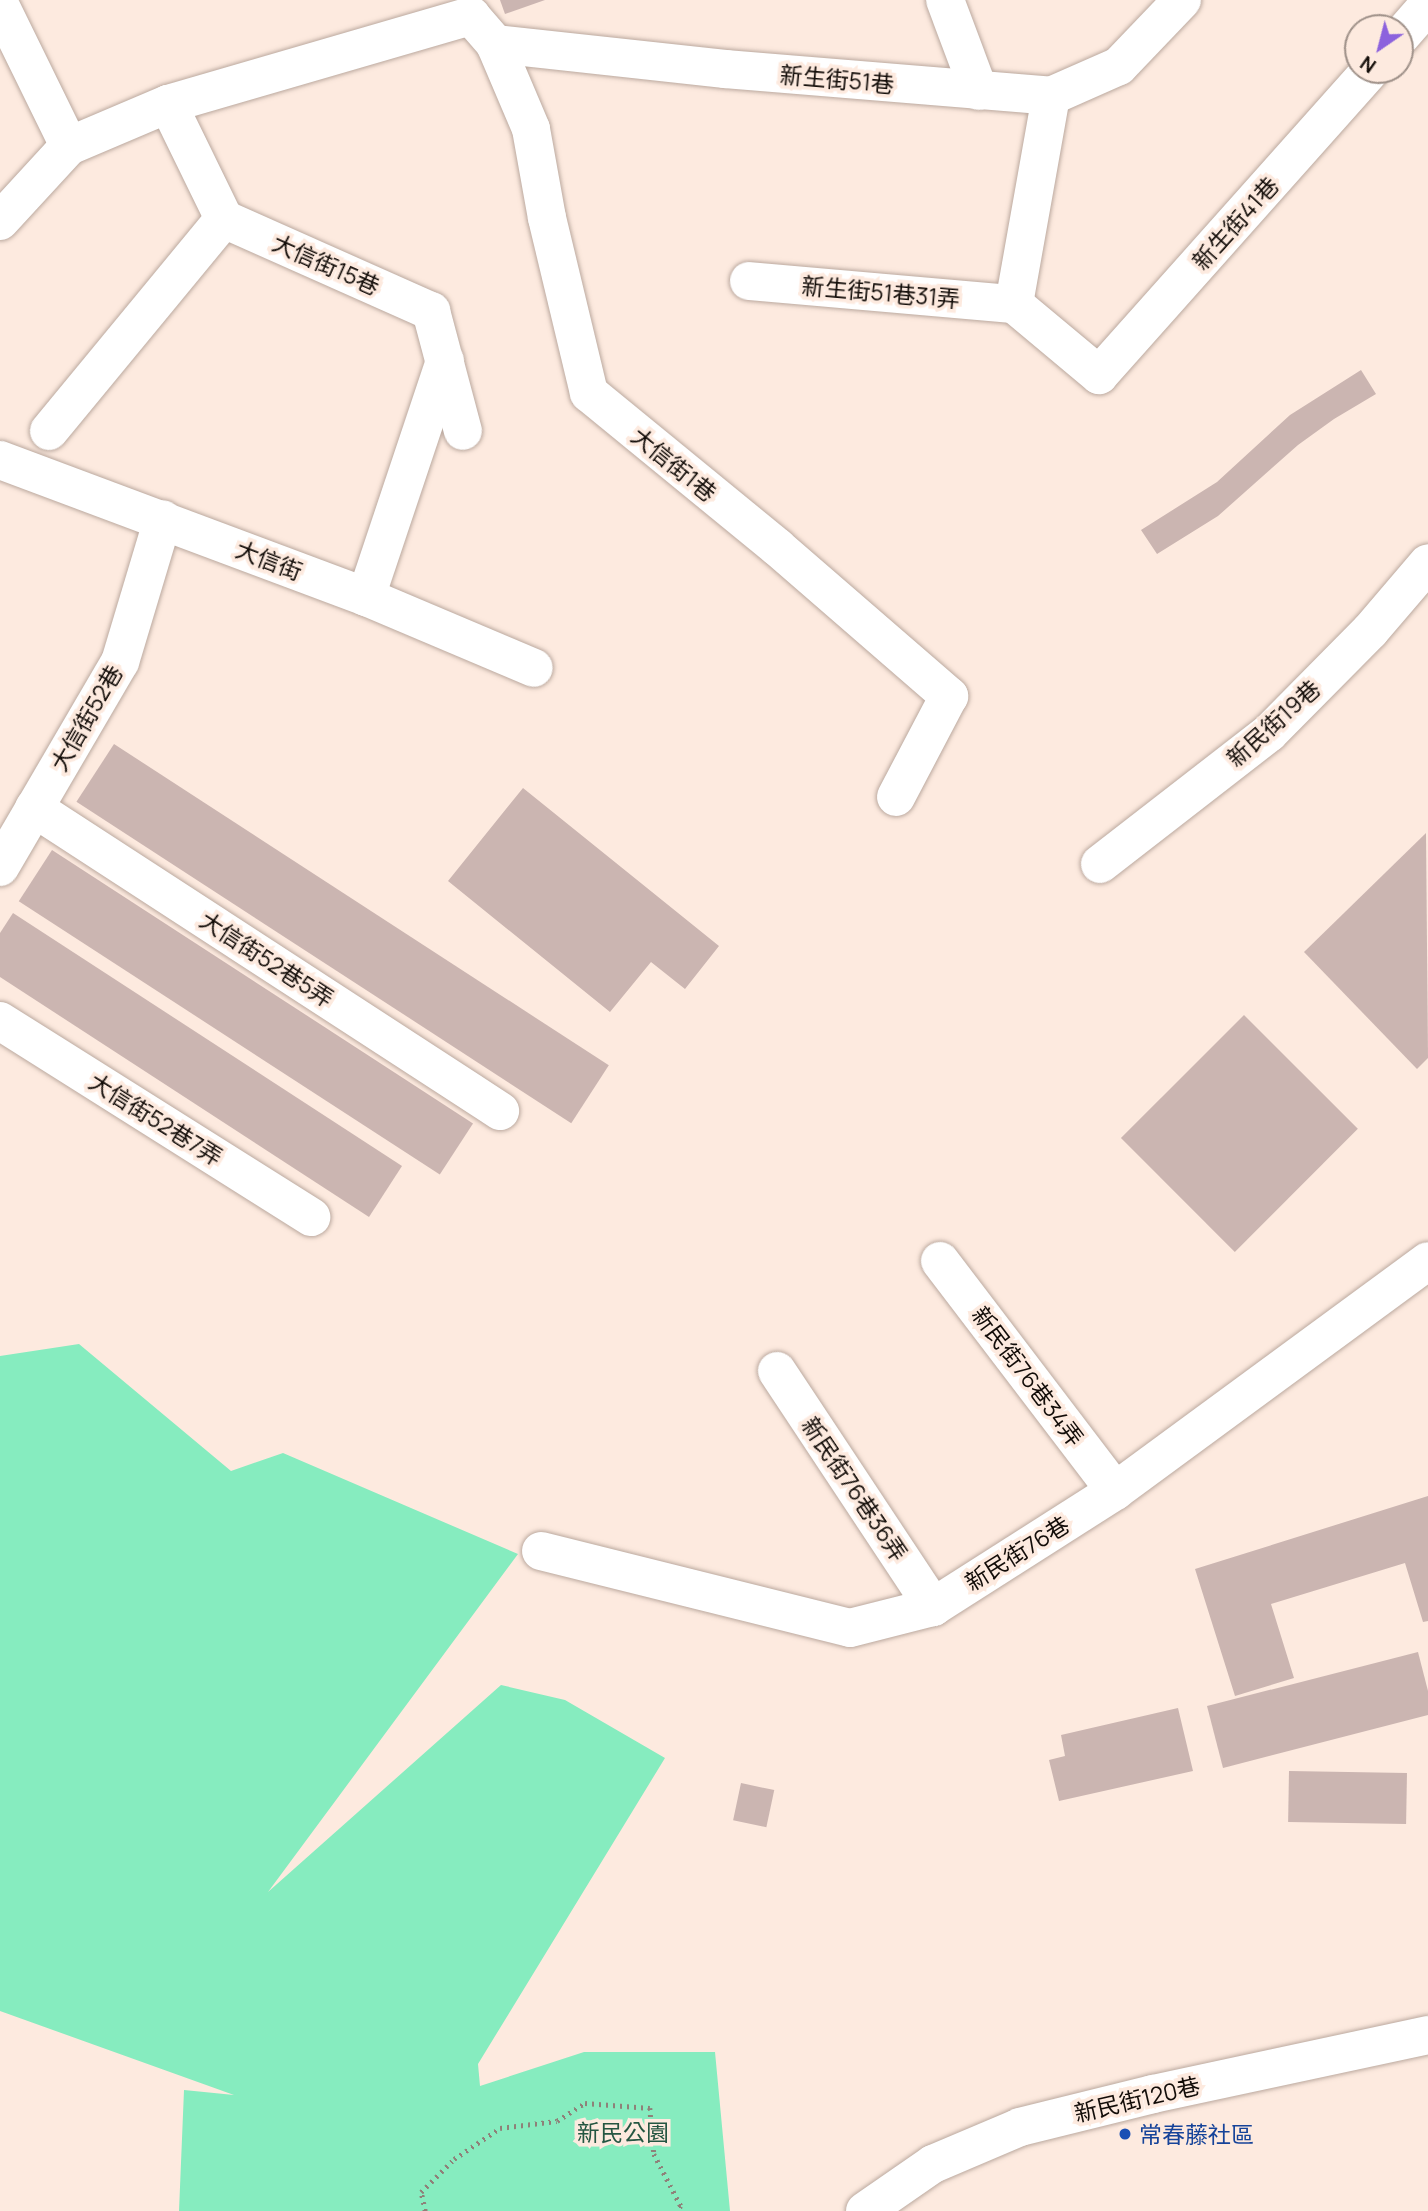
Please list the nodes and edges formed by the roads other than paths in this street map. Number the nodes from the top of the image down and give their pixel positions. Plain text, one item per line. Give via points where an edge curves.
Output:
1 (945, 0) edge
2 (0, 5) edge
3 (1428, 5) edge
4 (1165, 8) edge
5 (1414, 21) edge
6 (483, 30) junction
7 (1359, 84) edge
8 (979, 91) junction
9 (1051, 96) junction
10 (168, 104) junction
11 (69, 146) junction
12 (224, 219) junction
13 (0, 221) edge
14 (748, 281) dead end
15 (1014, 304) junction
16 (444, 361) junction
17 (49, 431) dead end
18 (463, 431) dead end
19 (0, 460) edge
20 (163, 520) junction
21 (1428, 563) edge
22 (366, 597) junction
23 (534, 668) dead end
24 (896, 797) dead end
25 (34, 808) junction
26 (1100, 864) dead end
27 (0, 867) edge
28 (0, 1021) edge
29 (500, 1111) dead end
30 (311, 1217) dead end
31 (940, 1261) dead end
32 (1428, 1261) edge
33 (777, 1371) dead end
34 (1115, 1491) junction
35 (541, 1551) dead end
36 (933, 1606) junction
37 (1428, 2035) edge
38 (864, 2211) edge

1 - 8 street
2 - 11 street
3 - 5 street
4 - 9 street, 新生街51巷 via 1119,66
6 - 8 street, 新生街51巷 via 725,69
6 - 10 street
6 - 24 street, 大信街1巷 via 531,129 589,393 949,696
7 - 15 street, 新生街41巷 via 1099,375
8 - 9 street, 新生街51巷
9 - 15 street
10 - 11 street
10 - 12 street
11 - 13 street
12 - 16 street, 大信街15巷 via 431,311
12 - 17 street
14 - 15 street, 新生街51巷31弄
16 - 18 street, 大信街15巷
16 - 22 street
19 - 20 street, 大信街
20 - 22 street, 大信街
20 - 25 street, 大信街52巷 via 120,662
21 - 26 street, 新民街19巷 via 1370,631 1269,733
22 - 23 street, 大信街
25 - 27 street, 大信街52巷
25 - 29 street, 大信街52巷5弄
28 - 30 street, 大信街52巷7弄
31 - 34 street, 新民街76巷34弄
32 - 34 street, 新民街76巷
33 - 36 street, 新民街76巷36弄
34 - 36 street, 新民街76巷
35 - 36 street, 新民街76巷 via 850,1628
37 - 38 street, 新民街120巷 via 1020,2127 933,2164

